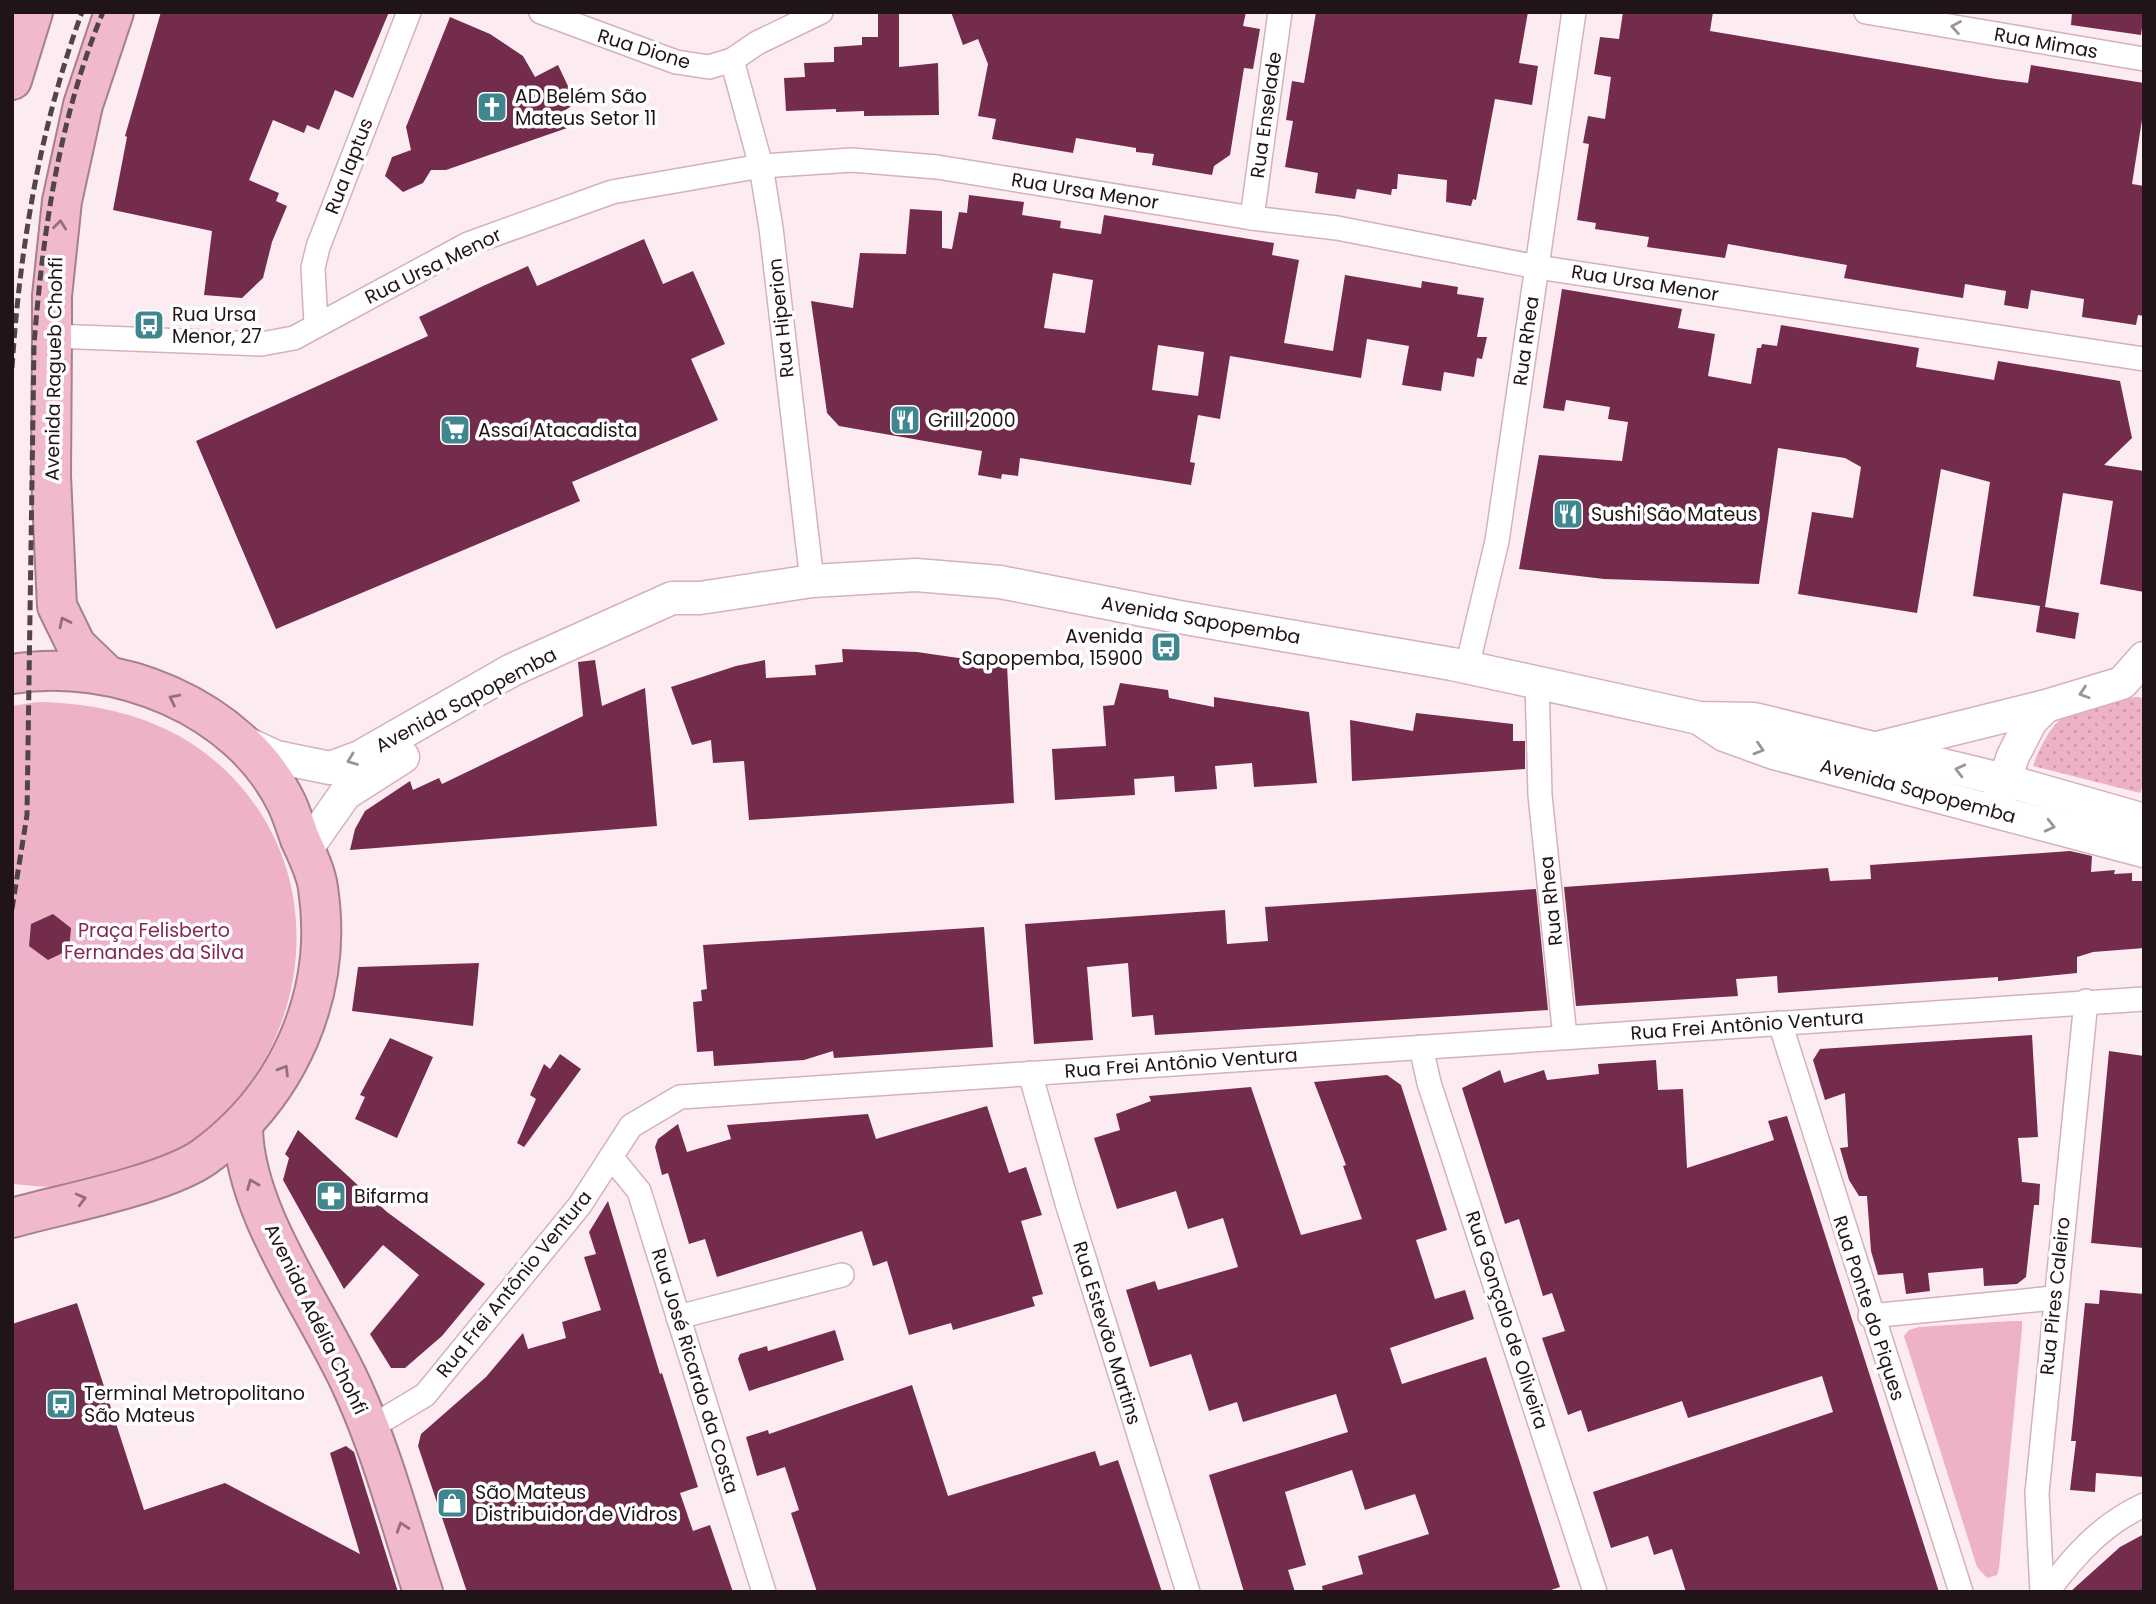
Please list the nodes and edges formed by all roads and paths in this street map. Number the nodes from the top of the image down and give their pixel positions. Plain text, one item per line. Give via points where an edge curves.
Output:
1 (33, 12) edge
2 (114, 12) edge
3 (410, 12) edge
4 (541, 12) edge
5 (821, 12) edge
6 (1280, 12) edge
7 (1574, 12) edge
8 (1866, 12) edge
9 (2144, 59) edge
10 (732, 60) junction
11 (12, 80) edge
12 (761, 166) junction
13 (1252, 218) junction
14 (1537, 267) junction
15 (317, 324) junction
16 (52, 336) junction
17 (2144, 359) edge
18 (812, 581) junction
19 (700, 598) junction
20 (2144, 658) edge
21 (1467, 667) junction
22 (12, 674) edge
23 (106, 674) junction
24 (1537, 681) junction
25 (2133, 683) edge
26 (2046, 706) junction
27 (1699, 718) junction
28 (231, 736) junction
29 (1875, 749) junction
30 (2004, 780) junction
31 (1994, 811) junction
32 (2144, 820) edge
33 (305, 851) junction
34 (2144, 851) edge
35 (2144, 999) edge
36 (2086, 1001) junction
37 (1780, 1023) junction
38 (1565, 1037) junction
39 (1421, 1047) junction
40 (1030, 1073) junction
41 (243, 1124) junction
42 (611, 1157) junction
43 (12, 1218) edge
44 (842, 1275) dead end
45 (2054, 1297) junction
46 (1870, 1316) junction
47 (678, 1317) junction
48 (368, 1429) junction
49 (2144, 1505) edge
50 (423, 1592) edge
51 (764, 1592) edge
52 (1188, 1592) edge
53 (1595, 1592) edge
54 (1961, 1592) edge
55 (2044, 1592) edge

1 - 11 highway
16 -> 2 highway, Avenida Ragueb Chohfi via 62,201 83,105
3 - 15 street, Rua Iaptus via 318,247 313,268
4 - 10 street, Rua Dione via 676,62 709,67
5 - 10 street, Rua Dione
6 - 13 street, Rua Enselade
7 - 14 street, Rua Rhea
9 -> 8 street, Rua Mimas
10 - 12 street, Rua Hiperion
12 - 13 street, Rua Ursa Menor via 852,160 937,167
12 - 15 street, Rua Ursa Menor via 612,192 521,224 468,244
12 - 18 street, Rua Hiperion
13 - 14 street, Rua Ursa Menor via 1337,228
14 - 17 street, Rua Ursa Menor
14 - 21 street, Rua Rhea via 1497,541
15 - 16 street, Rua Ursa Menor via 294,338 261,344
23 -> 16 highway, Avenida Ragueb Chohfi via 76,645 57,606 51,475
18 - 19 main road, Avenida Sapopemba
18 - 21 main road, Avenida Sapopemba via 916,575 1000,582
19 -> 28 main road, Avenida Sapopemba via 672,598 512,670 360,757 330,768 276,757
19 - 33 main road, Avenida Sapopemba via 681,618 520,689 370,776 345,794
20 - 25 main road
21 - 24 main road, Avenida Sapopemba
22 - 23 highway via 69,670
28 -> 23 highway via 194,708 151,687
24 - 27 main road, Avenida Sapopemba
24 - 38 street, Rua Rhea via 1540,795
25 -> 26 main road
26 - 29 main road
26 - 30 main road via 2023,733
27 - 29 main road, Avenida Sapopemba via 1754,719
27 -> 31 main road, Avenida Sapopemba via 1748,746
28 - 33 highway via 286,802
30 -> 29 main road, Avenida Sapopemba
30 - 31 main road
30 - 32 main road, Avenida Sapopemba
31 -> 34 main road, Avenida Sapopemba
41 -> 33 highway via 290,1060 311,1009 320,965 322,920 318,885
35 - 36 street, Rua Frei Antônio Ventura
36 - 37 street, Rua Frei Antônio Ventura
36 - 45 street, Rua Pires Caleiro
37 - 38 street, Rua Frei Antônio Ventura
37 - 46 street, Rua Ponte do Piques
38 - 39 street, Rua Frei Antônio Ventura
39 - 40 street, Rua Frei Antônio Ventura
39 - 53 street, Rua Gonçalo de Oliveira
40 - 42 street, Rua Frei Antônio Ventura via 680,1097 631,1126
40 - 52 street, Rua Estevão Martins
43 -> 41 highway via 153,1179 196,1162
48 -> 41 highway, Avenida Adélia Chohfi via 354,1391 300,1292 246,1170
42 - 47 street, Rua José Ricardo da Costa via 639,1191
42 - 48 street, Rua Frei Antônio Ventura via 580,1205 425,1395
44 - 47 street
45 - 46 street
45 - 55 street, Rua Pires Caleiro via 2037,1493
46 - 54 street, Rua Ponte do Piques
47 - 51 street, Rua José Ricardo da Costa
50 -> 48 highway, Avenida Adélia Chohfi
49 - 55 street via 2080,1549

